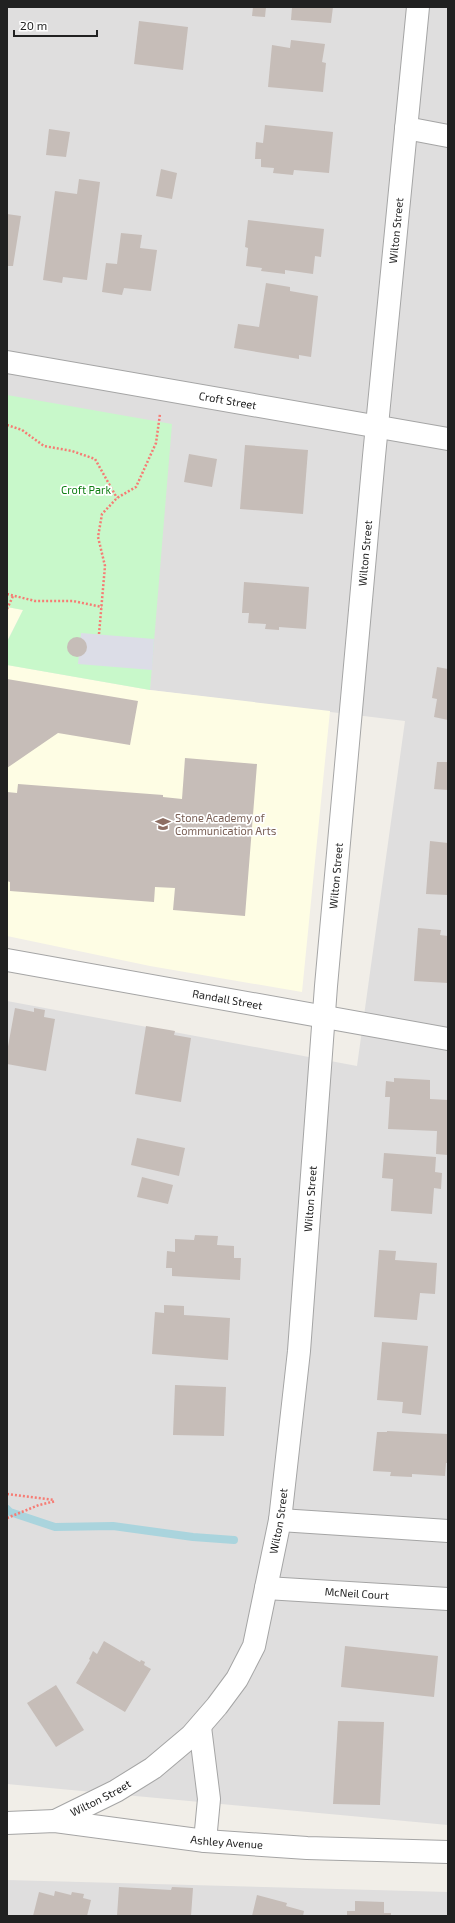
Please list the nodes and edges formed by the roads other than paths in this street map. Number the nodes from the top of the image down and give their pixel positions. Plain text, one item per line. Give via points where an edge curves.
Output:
1 (418, 7) edge
2 (406, 128) junction
3 (448, 136) edge
4 (7, 362) edge
5 (377, 427) junction
6 (448, 439) edge
7 (7, 960) edge
8 (323, 1017) junction
9 (448, 1039) edge
10 (280, 1520) junction
11 (448, 1531) edge
12 (266, 1588) junction
13 (448, 1599) edge
14 (200, 1727) junction
15 (55, 1821) junction
16 (7, 1823) edge
17 (205, 1841) junction
18 (448, 1852) edge

1 - 2 street, Wilton Street
2 - 3 street
2 - 5 street, Wilton Street
4 - 5 street, Croft Street
5 - 6 street, Croft Street
5 - 8 street, Wilton Street
7 - 8 street, Randall Street
8 - 9 street, Randall Street
8 - 10 street, Wilton Street via 299,1351
10 - 11 street
10 - 12 street, Wilton Street
12 - 13 street, McNeil Court
12 - 14 street, Wilton Street via 254,1646 237,1678
14 - 15 street, Wilton Street via 153,1768 116,1791
14 - 17 street via 209,1799
15 - 16 street, Ashley Avenue
15 - 17 street, Ashley Avenue
17 - 18 street, Ashley Avenue via 307,1848

